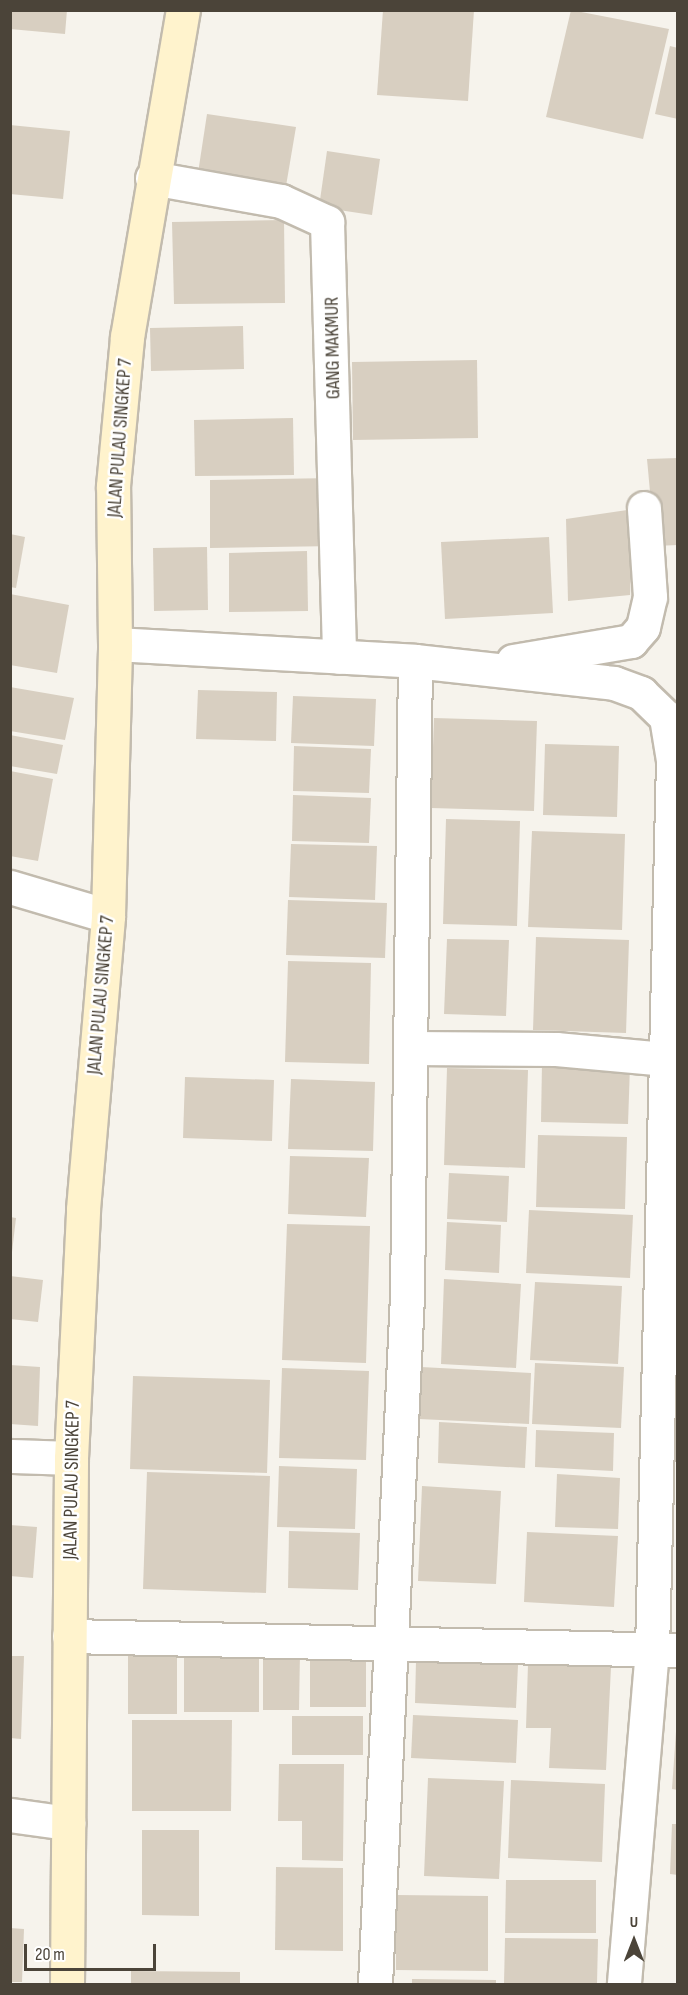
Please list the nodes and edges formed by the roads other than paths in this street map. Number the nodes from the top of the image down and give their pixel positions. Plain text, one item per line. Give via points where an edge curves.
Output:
1 (183, 10) edge
2 (152, 178) junction
3 (644, 508) dead end
4 (116, 644) junction
5 (339, 657) junction
6 (415, 661) junction
7 (472, 668) junction
8 (10, 887) edge
9 (108, 916) junction
10 (410, 1048) junction
11 (672, 1058) edge
12 (10, 1456) edge
13 (71, 1458) junction
14 (69, 1636) junction
15 (392, 1640) junction
16 (665, 1649) edge
17 (10, 1815) edge
18 (68, 1823) junction
19 (67, 1984) edge
20 (375, 1984) edge
21 (624, 1984) edge

1 - 2 street, JALAN PULAU SINGKEP 7
2 - 4 street, JALAN PULAU SINGKEP 7 via 112,486
2 - 5 street, GANG MAKMUR via 281,201 327,222
3 - 7 street via 650,597 643,627 631,641
4 - 5 street
4 - 9 street, JALAN PULAU SINGKEP 7
5 - 6 street
6 - 7 street
6 - 10 street
7 - 11 street via 614,683 641,693 666,717 673,759
8 - 9 street
9 - 13 street, JALAN PULAU SINGKEP 7 via 83,1209
10 - 11 street via 556,1049
10 - 15 street
11 - 16 street
12 - 13 street
13 - 14 street, JALAN PULAU SINGKEP 7
14 - 15 street
14 - 18 street, JALAN PULAU SINGKEP 7
15 - 16 street
15 - 20 street
16 - 21 street
17 - 18 street
18 - 19 street, JALAN PULAU SINGKEP 7

